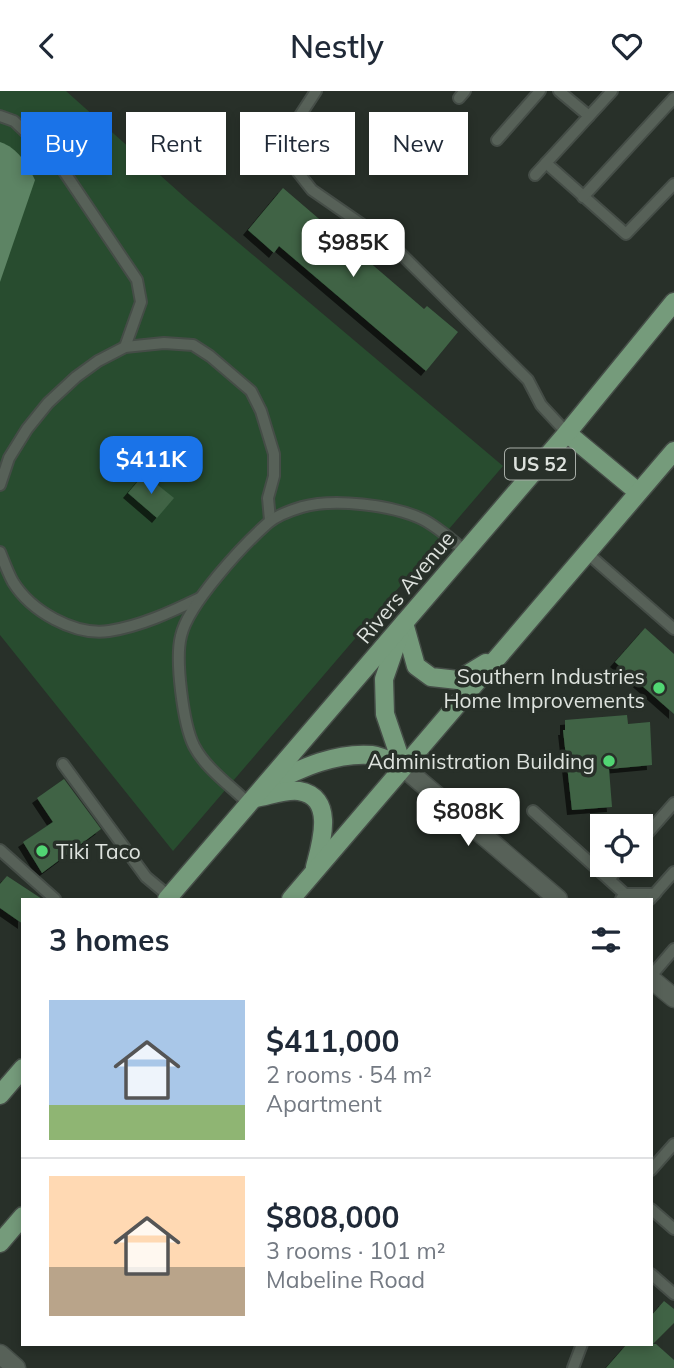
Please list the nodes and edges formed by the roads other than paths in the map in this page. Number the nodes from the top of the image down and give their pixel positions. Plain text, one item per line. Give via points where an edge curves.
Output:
1 (317, 91) edge
2 (540, 91) edge
3 (559, 91) edge
4 (612, 91) edge
5 (674, 99) edge
6 (0, 116) edge
7 (589, 116) junction
8 (497, 140) dead end
9 (546, 163) junction
10 (535, 175) dead end
11 (674, 184) edge
12 (583, 197) junction
13 (674, 302) edge
14 (125, 348) junction
15 (567, 433) junction
16 (674, 451) edge
17 (4, 459) edge
18 (0, 485) edge
19 (638, 492) junction
20 (270, 520) junction
21 (465, 551) junction
22 (0, 552) edge
23 (587, 552) junction
24 (201, 598) junction
25 (404, 623) junction
26 (674, 629) edge
27 (499, 655) junction
28 (63, 764) dead end
29 (403, 767) junction
30 (256, 796) junction
31 (674, 803) edge
32 (533, 811) dead end
33 (653, 827) edge
34 (0, 850) edge
35 (674, 872) edge
36 (313, 874) junction
37 (609, 879) joint
38 (623, 897) edge
39 (653, 897) edge
40 (54, 898) edge
41 (168, 898) edge
42 (292, 898) edge
43 (557, 898) edge
44 (674, 949) edge
45 (653, 975) edge
46 (653, 979) edge
47 (674, 998) edge
48 (21, 1070) edge
49 (0, 1095) edge
50 (673, 1145) edge
51 (653, 1168) edge
52 (653, 1211) edge
53 (21, 1218) edge
54 (674, 1229) edge
55 (0, 1243) edge
56 (653, 1276) edge
57 (674, 1294) edge
58 (581, 1346) edge
59 (0, 1354) edge
60 (16, 1368) edge
61 (573, 1368) edge

1 - 15 lane via 279,148 312,191 393,246 527,380 541,405
2 - 8 lane
3 - 7 lane
4 - 7 lane
5 - 12 lane
6 - 14 lane via 15,121 59,164 137,280 141,302
7 - 9 lane
9 - 10 lane
9 - 12 lane
11 - 12 lane via 626,234
13 - 15 main road, Rivers Avenue / US 52
14 - 17 lane via 76,377 48,403
14 - 20 lane via 193,345 251,391 274,454
15 - 19 main road
15 - 21 main road, Rivers Avenue / US 52
16 - 19 main road
17 - 18 lane
19 - 23 main road
20 - 21 lane via 325,502 369,505 421,519
20 - 24 lane
21 - 25 main road, Rivers Avenue / US 52
22 - 24 lane via 13,582 34,606 58,621 82,628 107,631 141,623
23 - 26 lane
23 - 27 main road
24 - 30 lane via 181,632 178,647 189,732 195,748 214,771
25 - 27 main road via 416,666 431,677 458,680
25 - 29 main road via 384,679 385,715
25 - 30 main road, Rivers Avenue / US 52
27 - 29 main road
28 - 41 lane via 146,877
29 - 30 main road via 374,755 344,757 309,764
29 - 36 main road
29 - 43 street
30 - 36 main road via 295,791 315,801 324,827
30 - 41 main road, Rivers Avenue / US 52
31 - 33 lane
32 - 37 lane
34 - 40 lane
35 - 39 lane
36 - 42 main road
37 - 38 lane
38 - 39 lane
44 - 45 lane
46 - 47 street
48 - 49 main road
50 - 51 lane
52 - 54 lane
53 - 55 main road
56 - 57 lane
58 - 61 lane
59 - 60 street

